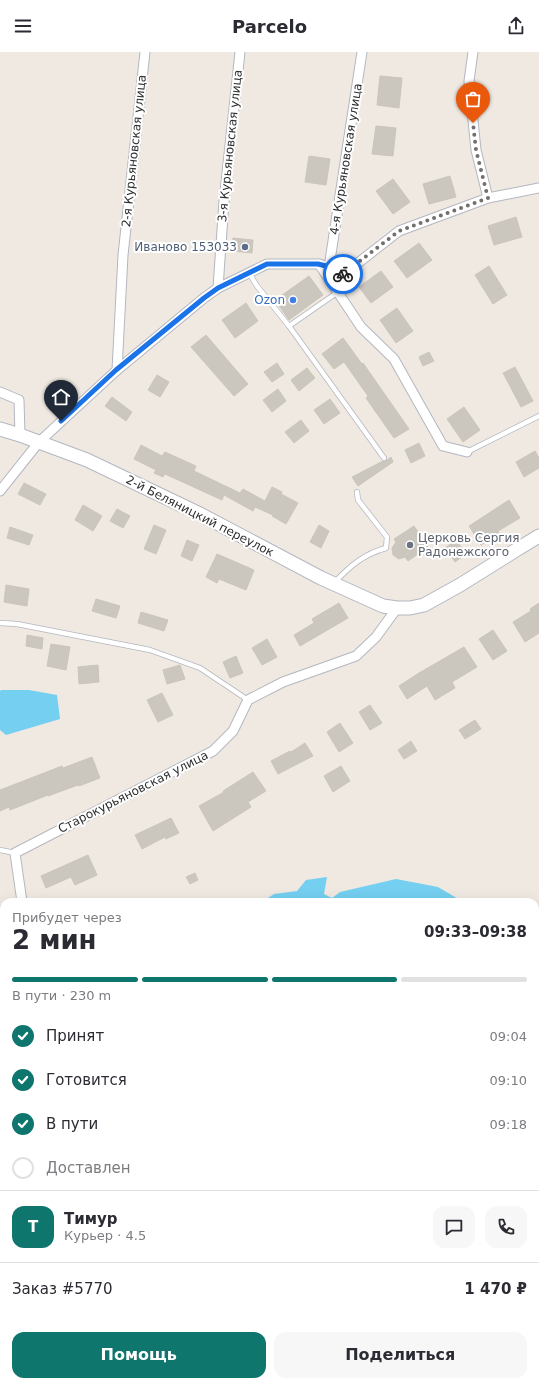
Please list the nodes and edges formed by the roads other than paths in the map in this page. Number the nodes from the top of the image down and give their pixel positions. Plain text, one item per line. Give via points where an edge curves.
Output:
1 (145, 52) edge
2 (240, 52) edge
3 (362, 52) edge
4 (473, 52) edge
5 (539, 188) edge
6 (488, 198) junction
7 (318, 264) junction
8 (330, 267) junction
9 (249, 273) junction
10 (218, 288) junction
11 (338, 292) junction
12 (289, 326) junction
13 (116, 370) junction
14 (0, 392) edge
15 (539, 416) edge
16 (0, 429) edge
17 (20, 434) junction
18 (39, 442) junction
19 (467, 452) joint
20 (384, 458) dead end
21 (0, 491) edge
22 (357, 492) dead end
23 (539, 536) edge
24 (333, 584) junction
25 (397, 608) junction
26 (0, 623) edge
27 (248, 700) junction
28 (0, 850) edge
29 (15, 853) junction
30 (21, 898) edge

1 - 13 street, 2-я Курьяновская улица via 123,254
2 - 10 street, 3-я Курьяновская улица via 224,201
3 - 8 street, 4-я Курьяновская улица
4 - 6 street via 470,81 476,150
5 - 6 street
6 - 8 street via 399,231 340,277
7 - 8 street
7 - 9 street via 267,264
7 - 11 street
9 - 10 street
9 - 12 lane
10 - 13 street
11 - 12 lane
11 - 19 street via 362,327 394,360 443,446
12 - 20 lane
13 - 18 street
14 - 17 street via 19,400
15 - 19 lane
16 - 17 main road, 2-й Беляницкий переулок
17 - 18 main road, 2-й Беляницкий переулок
18 - 21 street
18 - 24 main road, 2-й Беляницкий переулок via 88,460 198,513
22 - 24 lane via 358,500 387,537 386,548 359,560
23 - 25 main road via 442,596 424,605
24 - 25 main road, 2-й Беляницкий переулок via 383,606
25 - 27 street via 376,637 356,656 283,682
26 - 27 lane via 17,624 150,650 200,668
27 - 29 street, Старокурьяновская улица via 233,731 213,751
28 - 29 lane
29 - 30 street

